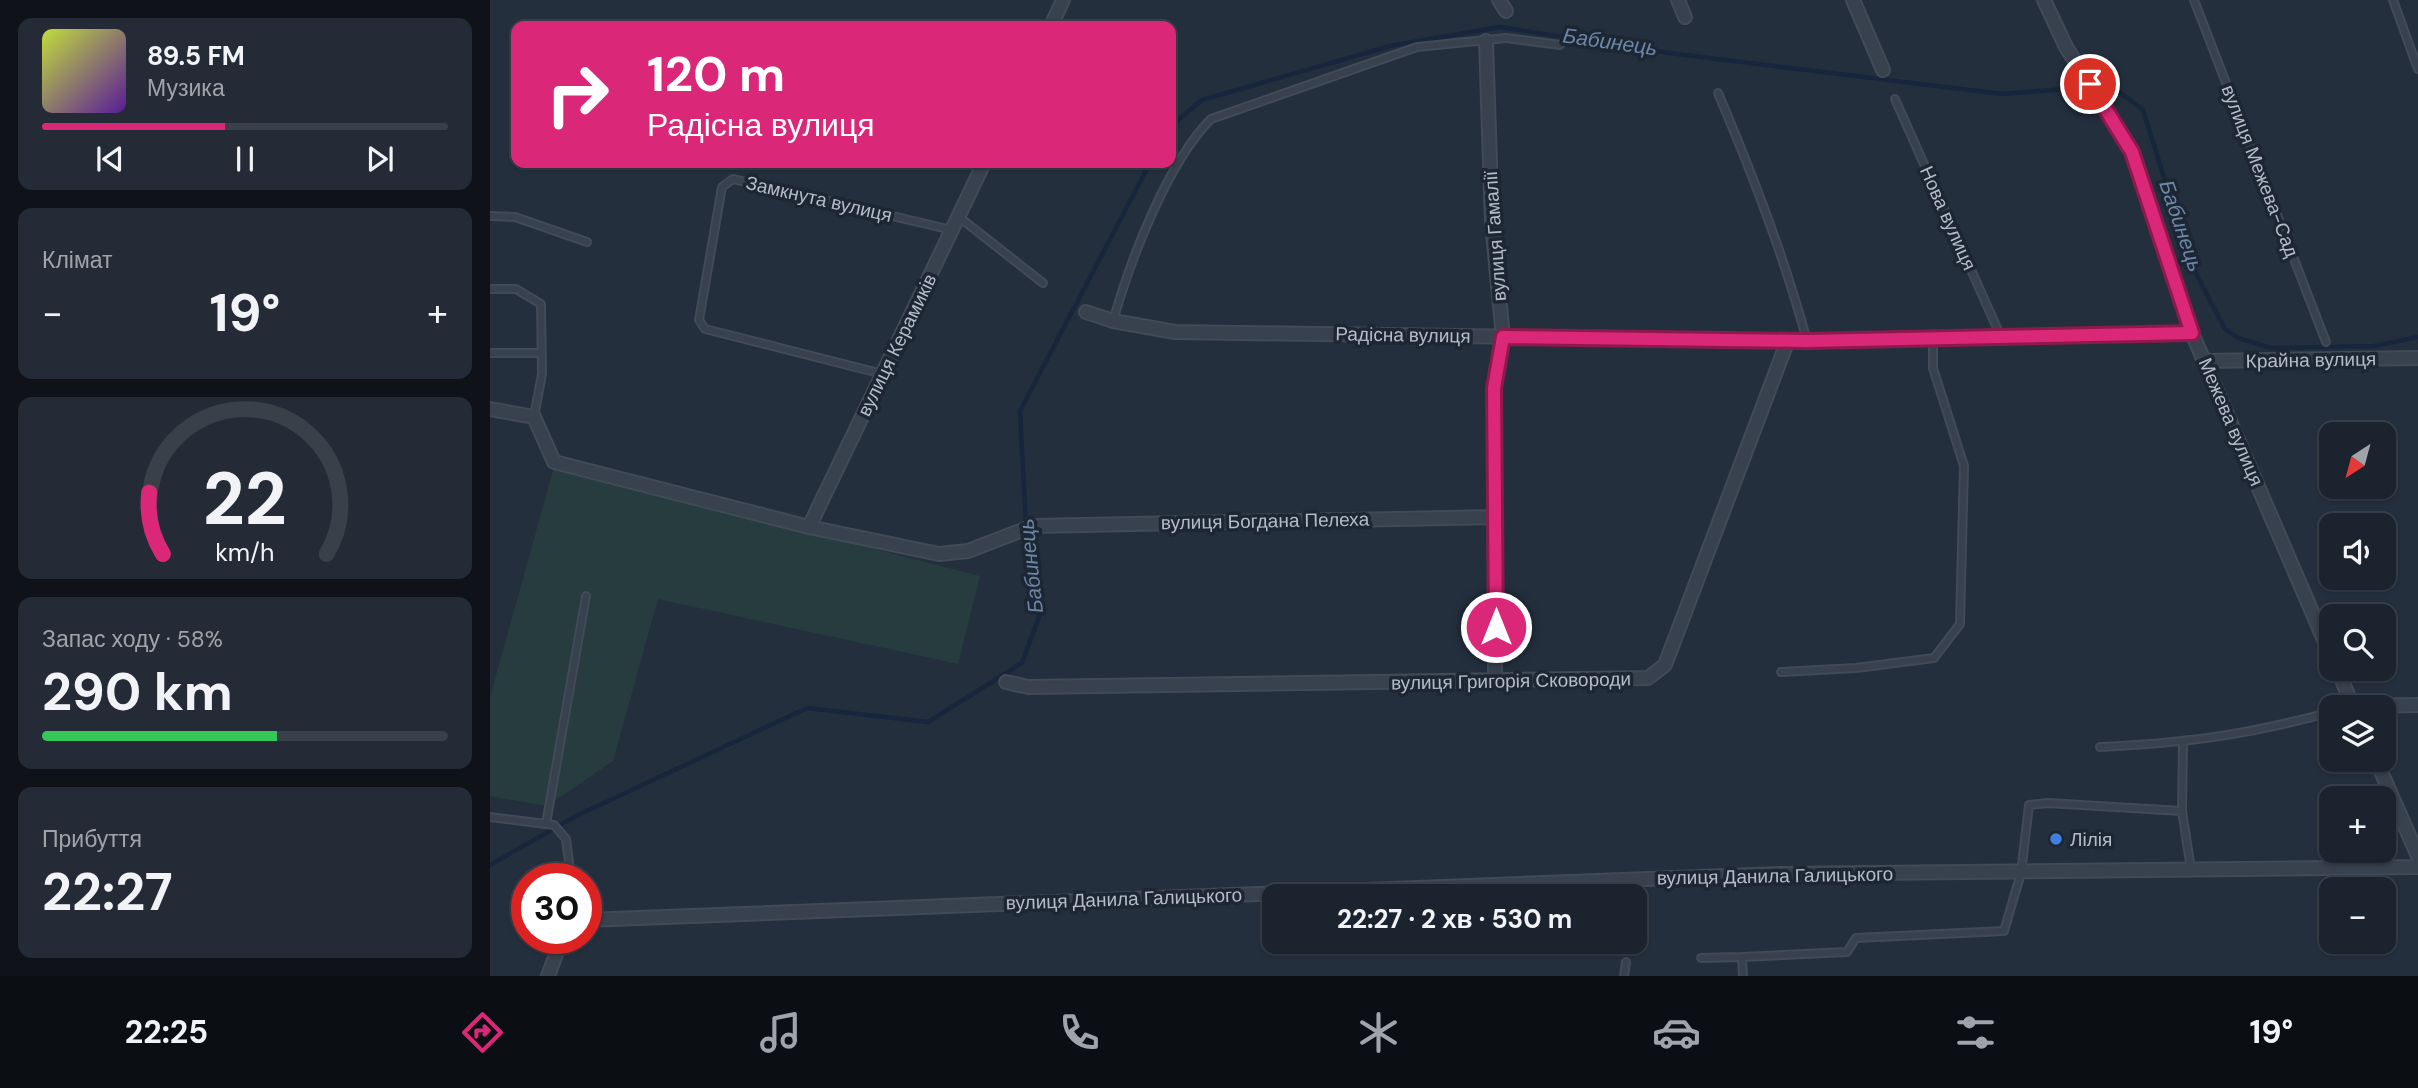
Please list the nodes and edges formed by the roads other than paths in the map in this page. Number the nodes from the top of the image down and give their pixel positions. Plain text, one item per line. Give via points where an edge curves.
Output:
1 (1063, 0) edge
2 (1678, 0) edge
3 (1853, 0) edge
4 (2044, 0) edge
5 (2194, 0) edge
6 (2393, 0) edge
7 (1685, 17) dead end
8 (1053, 21) edge
9 (1486, 41) junction
10 (1560, 45) dead end
11 (2418, 69) edge
12 (1883, 70) dead end
13 (1718, 93) dead end
14 (1895, 99) dead end
15 (982, 168) edge
16 (490, 216) edge
17 (958, 216) junction
18 (952, 230) junction
19 (586, 242) dead end
20 (1042, 283) dead end
21 (490, 289) edge
22 (1086, 312) dead end
23 (1113, 321) junction
24 (2192, 333) junction
25 (1503, 337) junction
26 (2001, 337) junction
27 (1933, 338) junction
28 (1788, 340) junction
29 (1807, 341) junction
30 (2326, 342) dead end
31 (490, 353) edge
32 (542, 353) junction
33 (2418, 358) edge
34 (2204, 361) junction
35 (883, 374) junction
36 (490, 409) edge
37 (534, 417) junction
38 (1496, 517) junction
39 (809, 527) junction
40 (586, 596) dead end
41 (2319, 628) edge
42 (1781, 672) dead end
43 (1006, 682) dead end
44 (1495, 682) junction
45 (2418, 705) edge
46 (2396, 706) edge
47 (2319, 715) edge
48 (2183, 744) junction
49 (2100, 747) dead end
50 (2381, 772) edge
51 (2182, 811) junction
52 (490, 817) edge
53 (545, 824) junction
54 (2418, 856) edge
55 (569, 863) edge
56 (2418, 867) edge
57 (2192, 871) junction
58 (2021, 873) junction
59 (602, 919) edge
60 (556, 954) edge
61 (1742, 957) junction
62 (1701, 958) dead end
63 (1626, 962) dead end
64 (548, 976) edge
65 (1625, 976) edge
66 (1743, 976) edge

1 - 8 street
2 - 7 street
3 - 12 street
4 - 24 street, Межева вулиця via 2066,47 2132,152
5 - 30 lane, вулиця Межева-Сад
6 - 11 lane
9 - 10 lane via 1506,38
9 - 23 lane via 1417,47 1211,119 1192,138 1131,260
9 - 25 street, вулиця Гамалії via 1492,222
13 - 29 lane via 1763,196
14 - 26 lane, Нова вулиця
15 - 17 street, вулиця Керамиків
16 - 19 lane via 520,218
17 - 18 street, вулиця Керамиків
17 - 20 lane
18 - 35 street, вулиця Керамиків
18 - 35 lane, Замкнута вулиця via 733,179 722,187 699,320 705,329
21 - 32 lane via 516,289 541,304
22 - 23 street, Радісна вулиця
23 - 25 street, Радісна вулиця via 1175,332
24 - 26 street, Радісна вулиця
24 - 34 street, Межева вулиця
25 - 28 street, Радісна вулиця
25 - 38 street, вулиця Гамалії via 1494,388
26 - 27 street, Радісна вулиця
27 - 29 street, Радісна вулиця
27 - 42 lane via 1933,368 1964,466 1961,624 1934,658
28 - 29 street, Радісна вулиця
28 - 44 street, вулиця Григорія Сковороди via 1665,665 1648,678
31 - 32 lane
32 - 37 lane
33 - 34 street, Крайна вулиця
34 - 41 street, Межева вулиця
35 - 39 street, вулиця Керамиків
36 - 37 street
37 - 39 street via 554,461
38 - 39 street, вулиця Богдана Пелеха via 1033,526 968,551 939,554
38 - 44 street, вулиця Гамалії
40 - 53 lane
43 - 44 street, вулиця Григорія Сковороди via 1028,687
45 - 46 street
47 - 48 lane via 2262,731
48 - 49 lane
48 - 51 lane
50 - 54 street
51 - 57 lane
51 - 58 lane via 2029,805
52 - 53 lane
53 - 55 lane via 554,825 566,839
56 - 57 street, вулиця Данила Галицького
57 - 58 street, вулиця Данила Галицького
58 - 59 street, вулиця Данила Галицького via 1780,874
58 - 61 lane via 2004,931 1856,938 1847,952
60 - 64 street
61 - 62 lane
61 - 66 lane
63 - 65 lane

